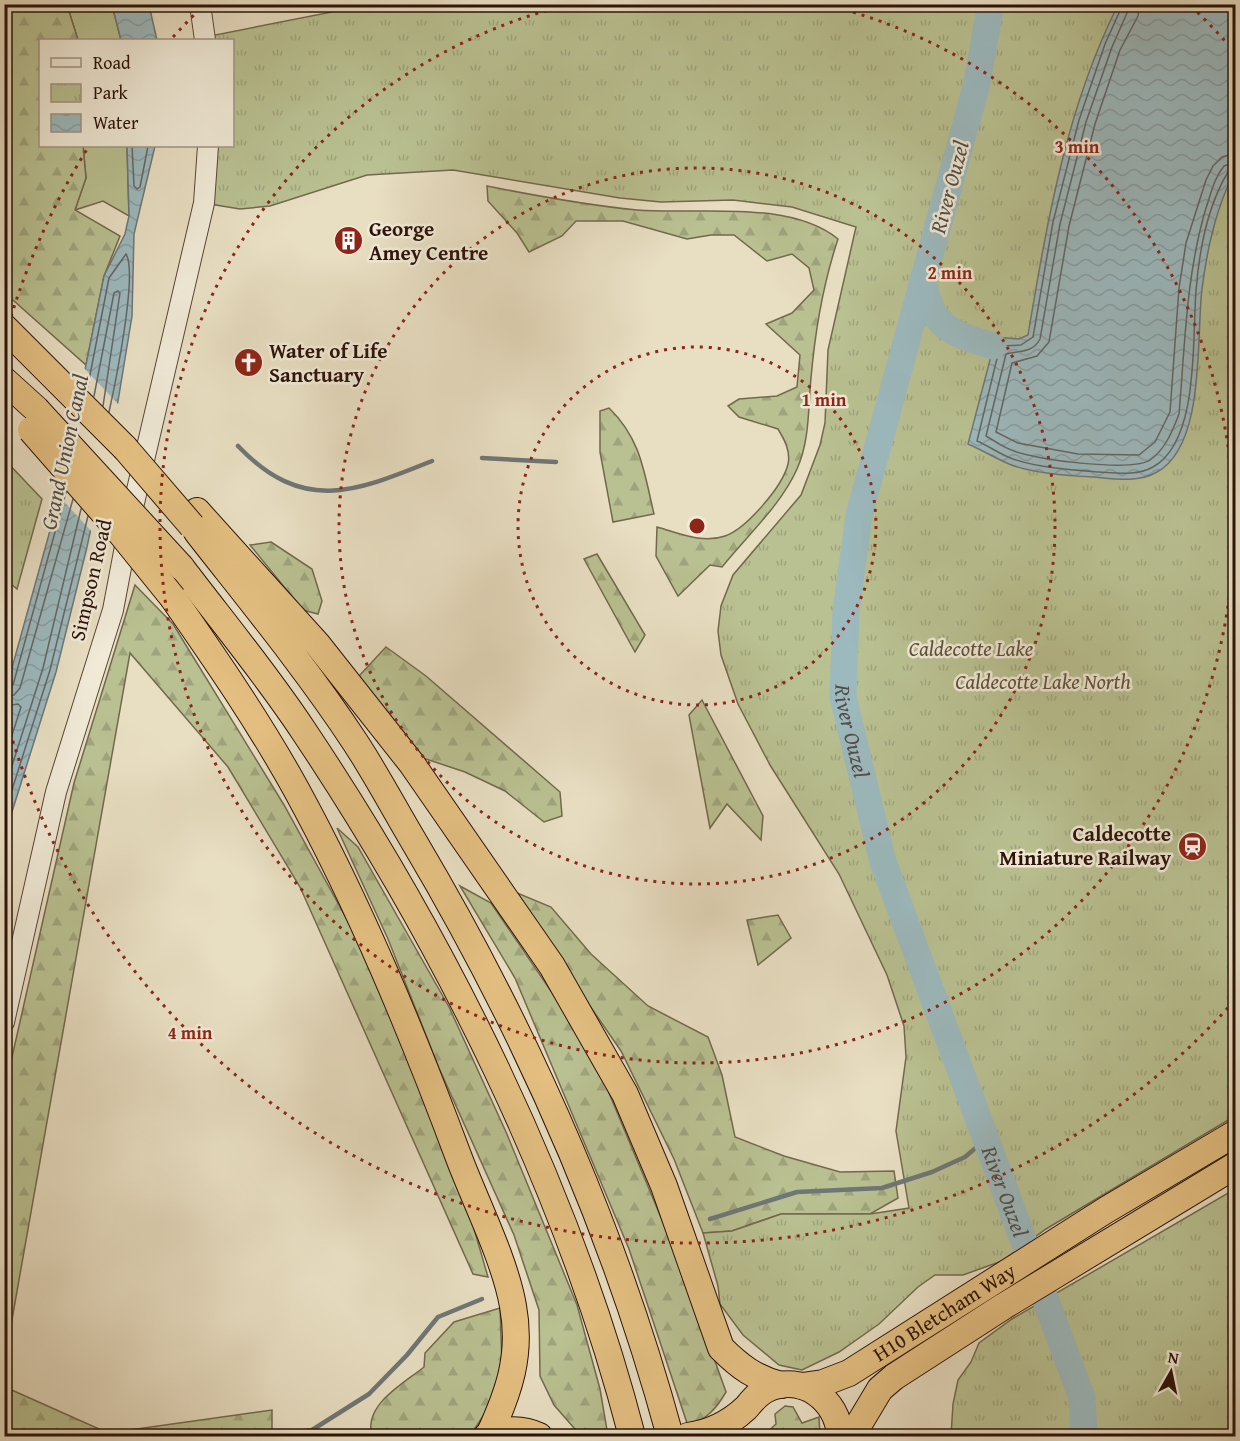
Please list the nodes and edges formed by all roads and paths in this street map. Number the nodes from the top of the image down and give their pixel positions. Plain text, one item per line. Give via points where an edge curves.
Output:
1 (200, 4) edge
2 (205, 39) edge
3 (208, 147) edge
4 (4, 327) edge
5 (4, 380) edge
6 (4, 401) edge
7 (34, 419) junction
8 (194, 519) junction
9 (4, 1022) edge
10 (1236, 1133) edge
11 (1236, 1165) edge
12 (996, 1296) junction
13 (791, 1386) junction
14 (488, 1436) edge
15 (539, 1437) edge
16 (632, 1437) edge
17 (670, 1437) edge
18 (688, 1437) edge
19 (840, 1437) edge
20 (848, 1437) edge

1 - 2 street
3 - 9 street, Simpson Road via 204,203 129,520 113,610 56,792
4 - 8 highway, bridge
5 - 7 highway
6 - 7 highway
7 - 14 highway, bridge via 173,598 272,748 351,898 423,1059 501,1263 513,1306 516,1353 508,1392
7 - 16 highway, bridge via 181,567 302,729 354,810 437,954 498,1073 583,1276
8 - 13 highway via 318,645 412,764 552,966 625,1094 664,1186 721,1348 757,1378
8 - 17 highway via 356,743 460,919 532,1060 581,1173 615,1262
10 - 12 highway, H10 Bletcham Way via 1077,1229
11 - 12 highway, H10 Bletcham Way via 1097,1250
12 - 13 highway, H10 Bletcham Way via 849,1373 823,1383
12 - 20 highway, H10 Bletcham Way via 880,1389
13 - 18 highway, H10 Bletcham Way via 756,1396 717,1428
13 - 19 highway via 817,1393 828,1402
14 - 15 highway via 510,1430

